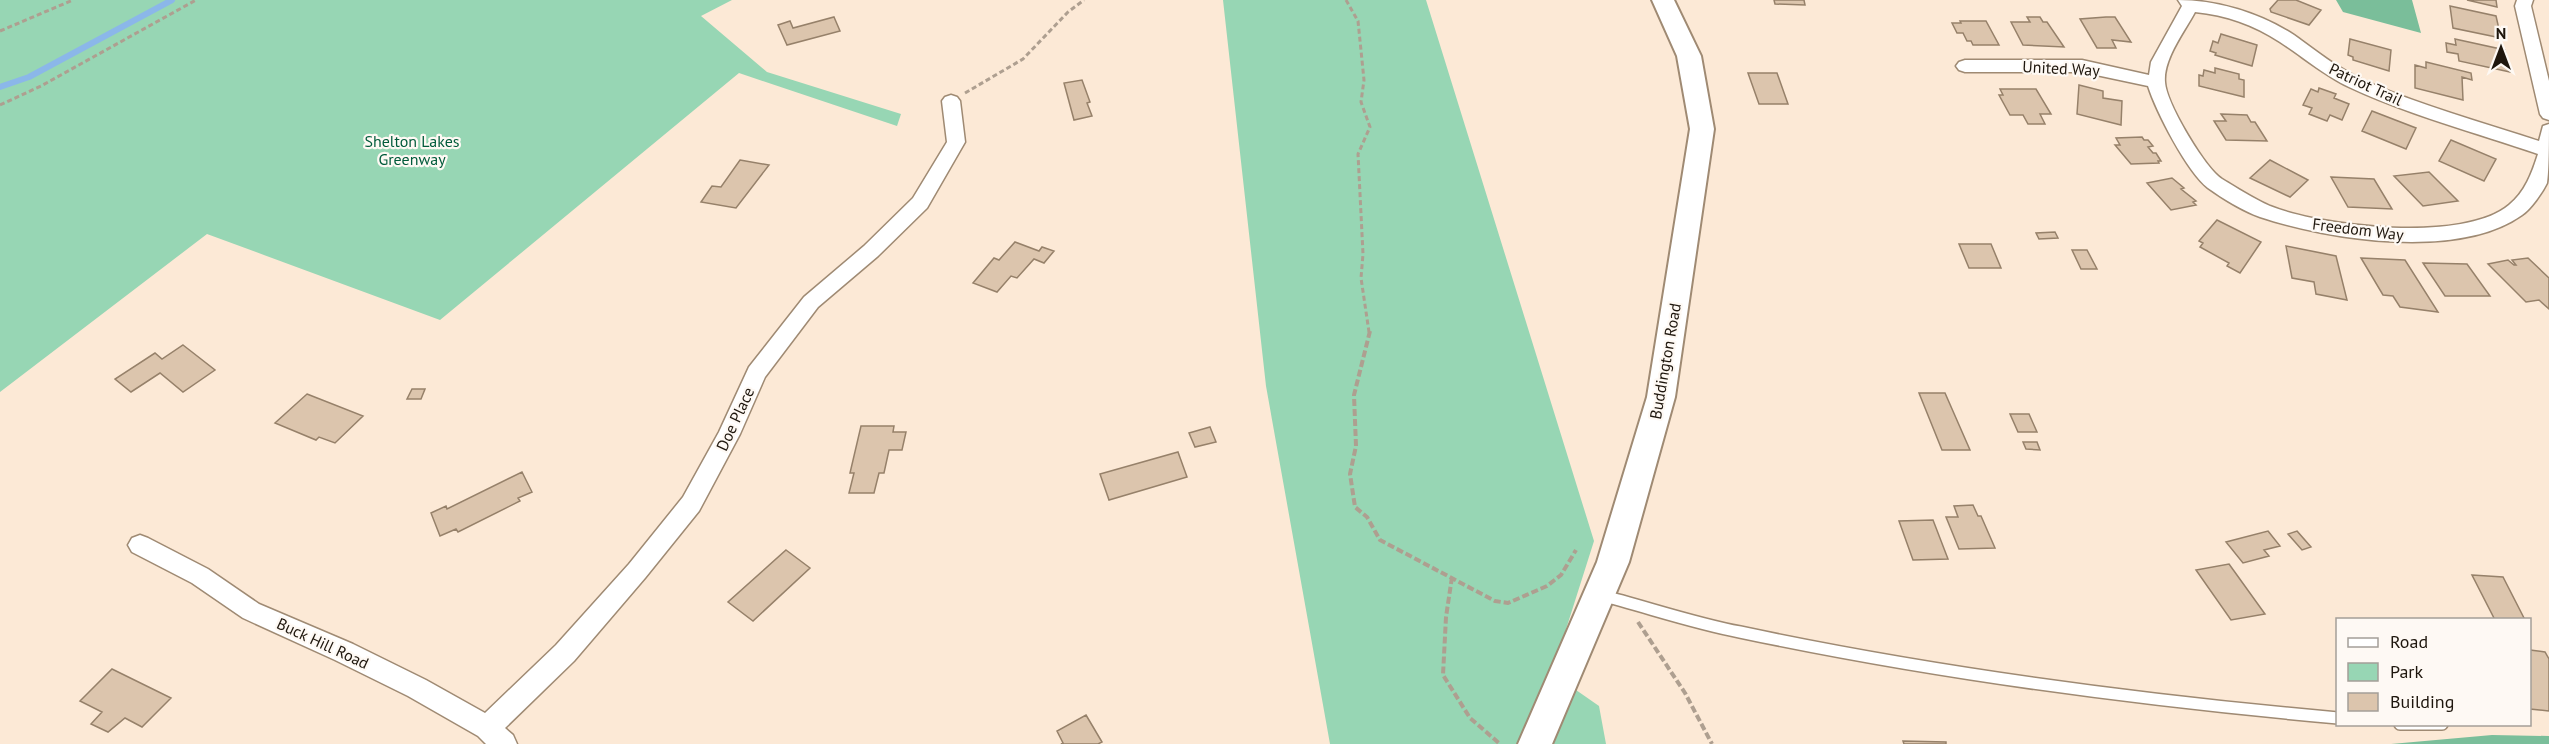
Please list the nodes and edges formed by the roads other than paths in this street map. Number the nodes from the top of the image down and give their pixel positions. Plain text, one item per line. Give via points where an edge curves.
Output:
1 (1663, 0) edge
2 (2525, 0) edge
3 (2188, 3) edge
4 (1965, 66) dead end
5 (2156, 82) junction
6 (951, 101) road end
7 (2549, 114) edge
8 (2549, 130) edge
9 (2548, 151) edge
10 (140, 545) dead end
11 (1599, 595) junction
12 (2336, 718) edge
13 (496, 736) edge
14 (1535, 744) edge

1 - 11 street, Buddington Road via 1689,56 1702,129 1661,397 1613,562
2 - 7 street via 2523,6
3 - 5 street via 2160,62
3 - 9 street, Patriot Trail via 2250,19 2355,83
4 - 5 street, United Way via 2082,66
5 - 9 street, Freedom Way via 2164,108 2213,182 2264,211 2329,228 2417,236 2474,230 2517,210 2539,182
6 - 13 street, Doe Place via 956,142 920,203 811,302 756,373 691,504
8 - 9 street, Freedom Way
10 - 13 street, Buck Hill Road via 200,576 251,611 417,688
11 - 12 lane via 1738,632 1942,671 2214,707
11 - 14 street, Buddington Road

